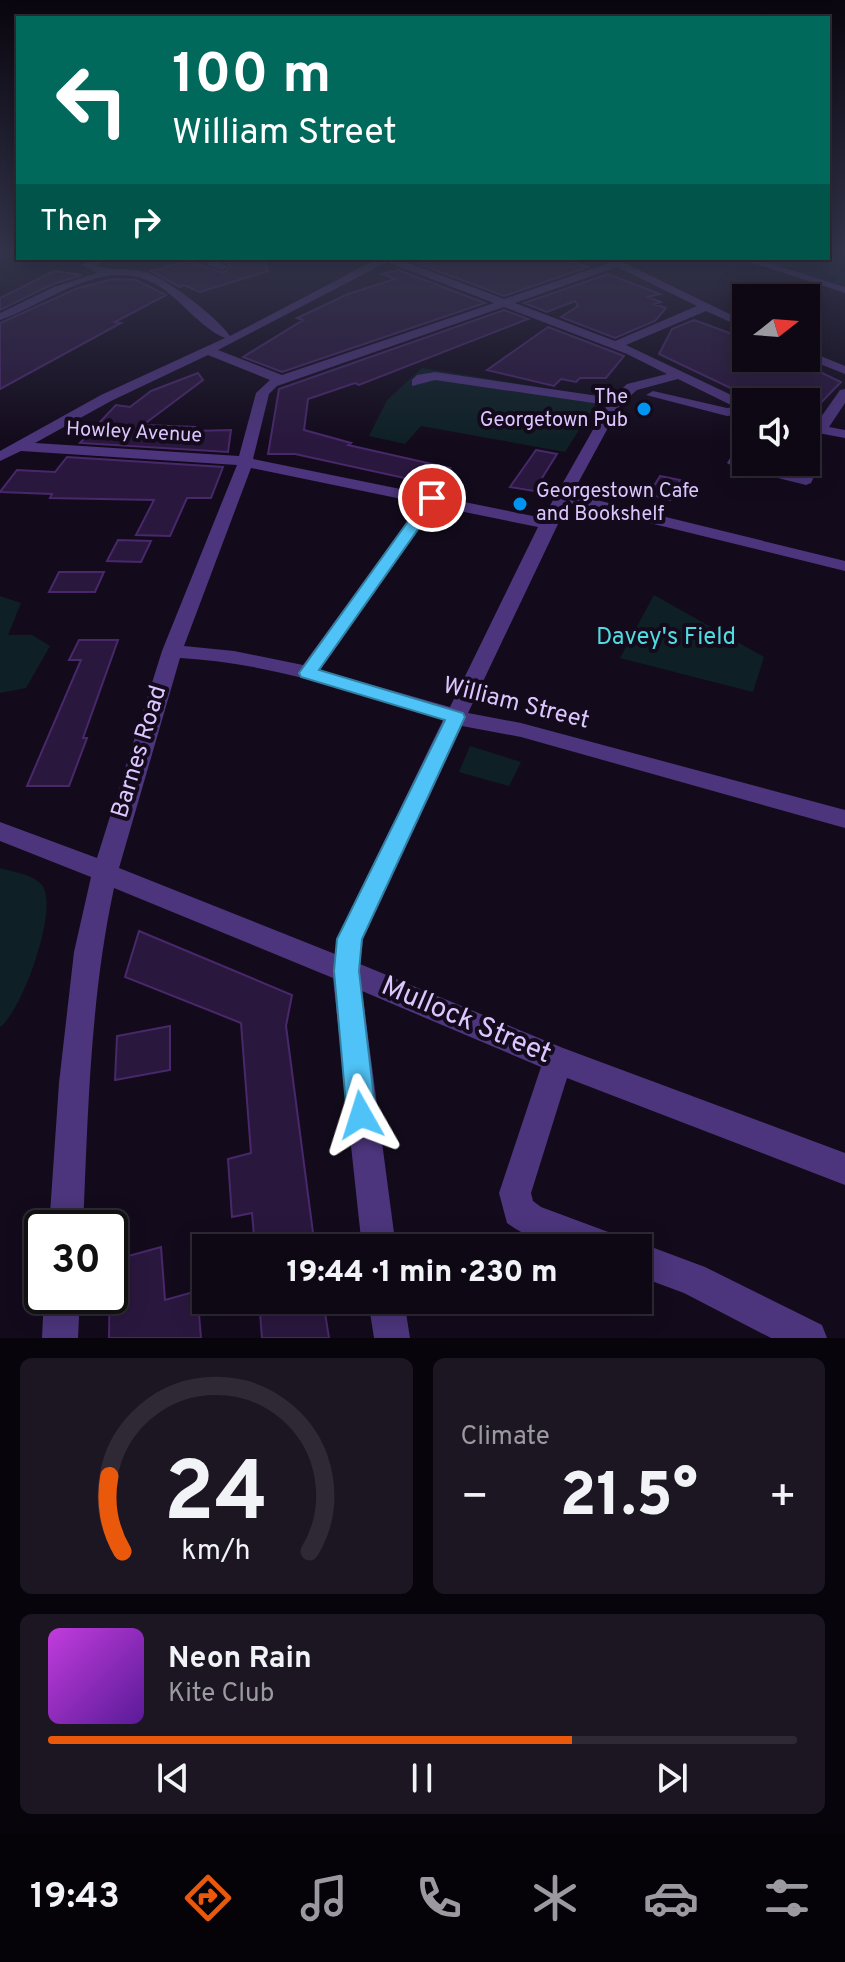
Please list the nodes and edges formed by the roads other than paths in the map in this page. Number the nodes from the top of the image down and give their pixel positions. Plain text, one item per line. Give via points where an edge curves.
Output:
1 (202, 316) edge
2 (273, 316) edge
3 (461, 316) edge
4 (544, 316) edge
5 (683, 316) edge
6 (225, 335) dead end
7 (616, 345) junction
8 (209, 351) junction
9 (820, 360) edge
10 (845, 370) edge
11 (680, 374) junction
12 (282, 380) junction
13 (417, 383) dead end
14 (845, 393) edge
15 (653, 395) dead end
16 (732, 401) edge
17 (615, 402) junction
18 (732, 411) edge
19 (820, 420) edge
20 (820, 429) edge
21 (845, 434) edge
22 (19, 447) junction
23 (0, 457) edge
24 (246, 461) junction
25 (789, 476) edge
26 (808, 476) edge
27 (564, 497) junction
28 (432, 498) junction
29 (548, 524) junction
30 (845, 566) edge
31 (172, 651) junction
32 (308, 673) junction
33 (456, 717) junction
34 (845, 819) edge
35 (0, 831) edge
36 (105, 872) junction
37 (346, 971) junction
38 (558, 1060) junction
39 (845, 1169) edge
40 (67, 1210) edge
41 (377, 1234) edge
42 (569, 1234) edge
43 (652, 1264) edge
44 (61, 1314) edge
45 (388, 1314) edge
46 (60, 1338) edge
47 (392, 1338) edge
48 (809, 1338) edge

1 - 6 street
2 - 8 street
3 - 12 street
4 - 7 street
5 - 7 street
7 - 11 street
8 - 12 street
8 - 22 street via 142,380
9 - 10 street
11 - 16 street
11 - 17 street via 632,387
12 - 24 street, Barnes Road via 263,393
13 - 17 street via 435,376
14 - 19 street
15 - 18 street
17 - 27 street
20 - 21 street
22 - 23 street
22 - 24 street, Howley Avenue
24 - 28 street, Howley Avenue
24 - 31 street, Barnes Road
25 - 26 street
27 - 29 street
27 - 30 street
28 - 29 street, Howley Avenue
28 - 32 street
29 - 33 street
31 - 32 street, William Street via 212,652
31 - 36 street, Barnes Road
32 - 33 street, William Street
33 - 34 street, William Street
33 - 37 street via 350,939
35 - 36 street, Mullock Street
36 - 37 street, Mullock Street
36 - 40 street, Barnes Road via 85,966
37 - 38 street, Mullock Street
37 - 41 street
38 - 39 street, Mullock Street
38 - 42 street via 515,1193 519,1211
43 - 48 street
44 - 46 street
45 - 47 street

